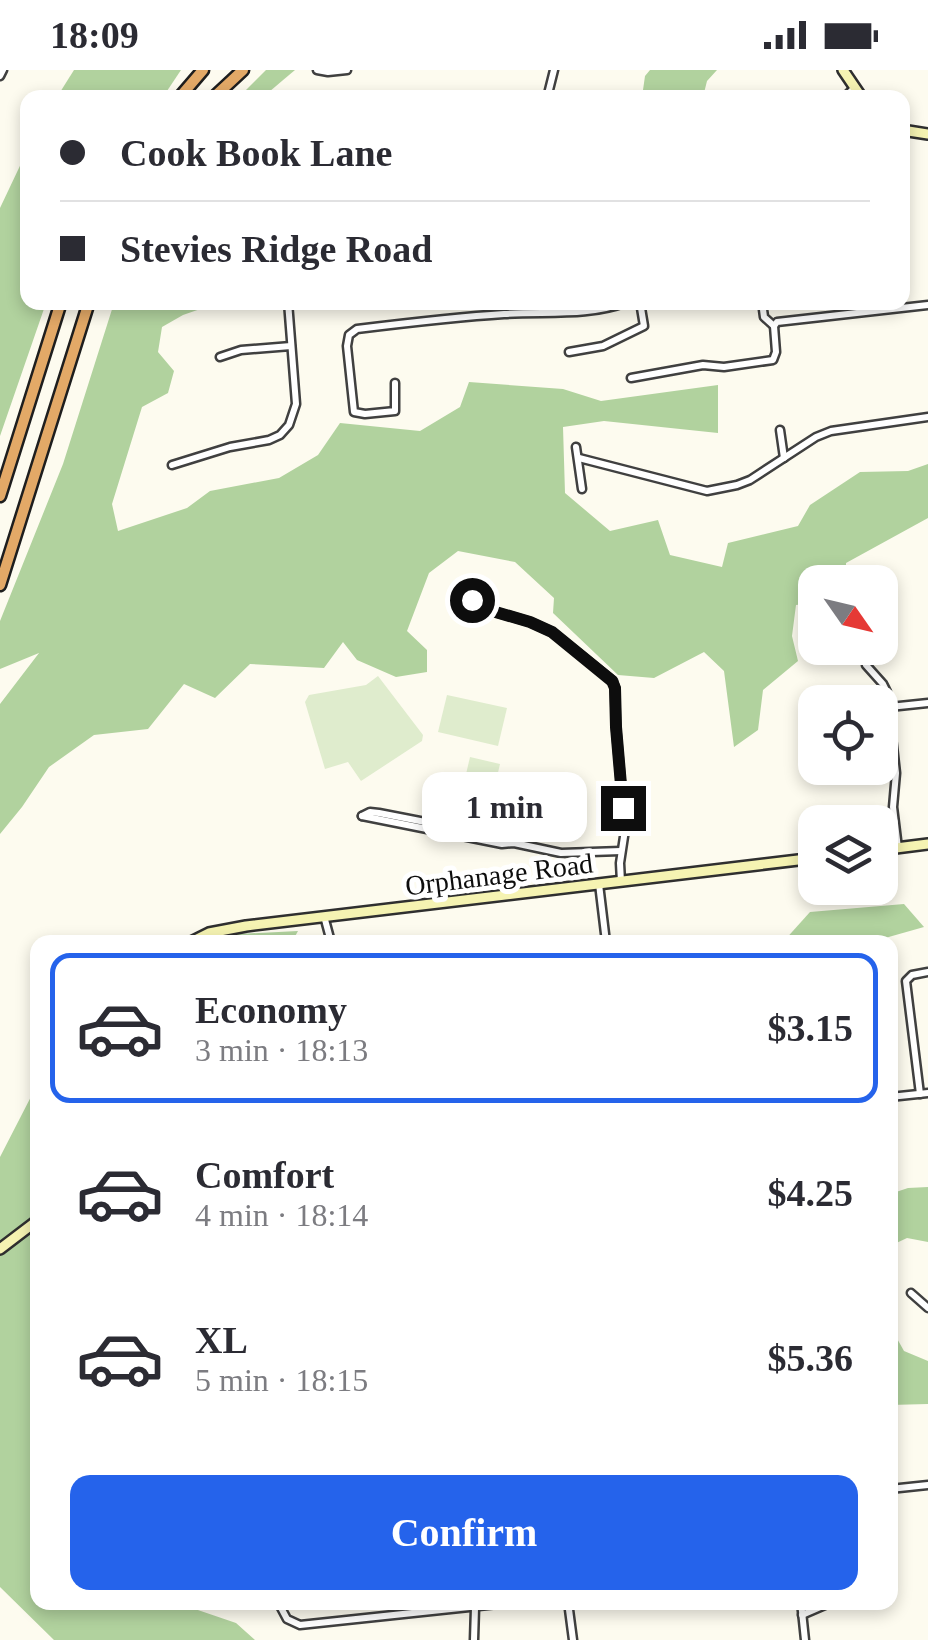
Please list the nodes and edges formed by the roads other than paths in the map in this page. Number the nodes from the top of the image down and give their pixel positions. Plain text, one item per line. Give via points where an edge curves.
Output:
1 (204, 70) edge
2 (234, 70) edge
3 (243, 70) edge
4 (317, 70) edge
5 (347, 70) edge
6 (843, 70) edge
7 (855, 88) edge
8 (186, 90) edge
9 (218, 90) edge
10 (220, 90) edge
11 (58, 310) edge
12 (86, 310) edge
13 (289, 310) edge
14 (602, 310) edge
15 (641, 310) edge
16 (763, 310) edge
17 (884, 310) edge
18 (774, 326) junction
19 (291, 346) junction
20 (569, 352) dead end
21 (220, 357) dead end
22 (631, 378) dead end
23 (395, 383) dead end
24 (928, 417) edge
25 (780, 430) dead end
26 (576, 448) dead end
27 (579, 458) junction
28 (784, 458) junction
29 (172, 465) dead end
30 (582, 489) dead end
31 (0, 496) edge
32 (0, 585) edge
33 (482, 608) dead end
34 (867, 665) edge
35 (883, 685) edge
36 (928, 703) edge
37 (898, 706) edge
38 (514, 843) junction
39 (928, 844) edge
40 (898, 848) edge
41 (622, 851) junction
42 (798, 860) edge
43 (621, 882) junction
44 (599, 884) junction
45 (324, 916) junction
46 (206, 935) edge
47 (328, 935) edge
48 (605, 935) edge
49 (928, 972) edge
50 (924, 1093) edge
51 (898, 1097) edge
52 (30, 1226) edge
53 (0, 1248) edge
54 (911, 1293) dead end
55 (928, 1308) edge
56 (928, 1484) edge
57 (898, 1488) edge
58 (282, 1610) edge
59 (454, 1610) edge
60 (475, 1610) edge
61 (569, 1610) edge
62 (802, 1610) edge
63 (815, 1610) edge
64 (802, 1616) junction
65 (474, 1640) edge
66 (573, 1640) edge
67 (806, 1640) edge

1 - 8 highway
2 - 9 highway
3 - 10 highway
4 - 5 street
6 - 7 main road
11 - 31 highway
12 - 32 highway
13 - 19 street
14 - 23 street via 352,332 347,346 354,412 394,411
15 - 20 street via 644,326 602,346
16 - 18 street
17 - 18 street
18 - 22 street via 773,360
19 - 21 street
19 - 29 street via 296,404 285,431
24 - 28 street via 831,431
25 - 28 street
26 - 27 street
27 - 28 street via 706,491 737,486
27 - 30 street
33 - 41 street via 552,632 612,681
34 - 35 street
36 - 37 street
38 - 38 street via 378,812 362,816 502,844
38 - 41 street via 561,852
39 - 40 main road
41 - 43 street
42 - 43 main road, Orphanage Road
43 - 44 main road, Orphanage Road
44 - 45 main road, Orphanage Road
44 - 48 street
45 - 46 main road, Orphanage Road
45 - 47 street
49 - 50 street via 906,982
50 - 51 street
52 - 53 main road
54 - 55 street
56 - 57 street
58 - 59 street via 300,1625
60 - 65 street
61 - 66 street
62 - 64 street
63 - 64 street
64 - 67 street

